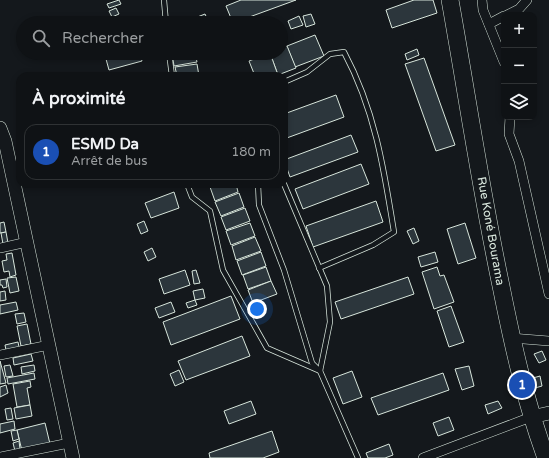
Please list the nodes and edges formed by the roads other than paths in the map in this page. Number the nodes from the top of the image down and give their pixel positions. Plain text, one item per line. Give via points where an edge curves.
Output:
1 (164, 0) edge
2 (450, 0) edge
3 (482, 0) edge
4 (527, 0) edge
5 (513, 12) edge
6 (165, 16) edge
7 (501, 18) edge
8 (489, 24) junction
9 (501, 54) edge
10 (170, 60) edge
11 (171, 72) edge
12 (288, 80) edge
13 (510, 120) edge
14 (0, 128) edge
15 (3, 141) edge
16 (189, 188) edge
17 (258, 188) edge
18 (286, 188) edge
19 (27, 242) junction
20 (0, 248) edge
21 (319, 268) junction
22 (549, 294) edge
23 (511, 338) junction
24 (549, 341) edge
25 (49, 345) junction
26 (0, 355) edge
27 (320, 371) junction
28 (549, 413) edge
29 (531, 417) junction
30 (69, 443) junction
31 (0, 457) edge
32 (73, 458) edge
33 (358, 458) edge
34 (423, 458) edge
35 (546, 458) edge

1 - 6 lane
2 - 23 highway, Rue Koné Bourama via 489,228
3 - 8 street
4 - 5 street
7 - 8 street
8 - 9 street
10 - 11 lane
12 - 21 lane via 307,72 330,54 344,52 362,88 381,152 394,232
13 - 22 street via 509,134 519,161
14 - 15 street
15 - 19 street
16 - 27 lane via 192,196 210,211 223,270 267,348
17 - 27 lane via 259,205 284,270 312,362
18 - 21 lane
19 - 20 street
19 - 25 street
21 - 27 lane via 327,286 330,322
23 - 24 street
23 - 29 highway, Rue Koné Bourama
25 - 26 street
25 - 30 street
27 - 33 lane
28 - 29 street
29 - 34 street
29 - 35 highway, Rue Koné Bourama
30 - 31 street
30 - 32 street

